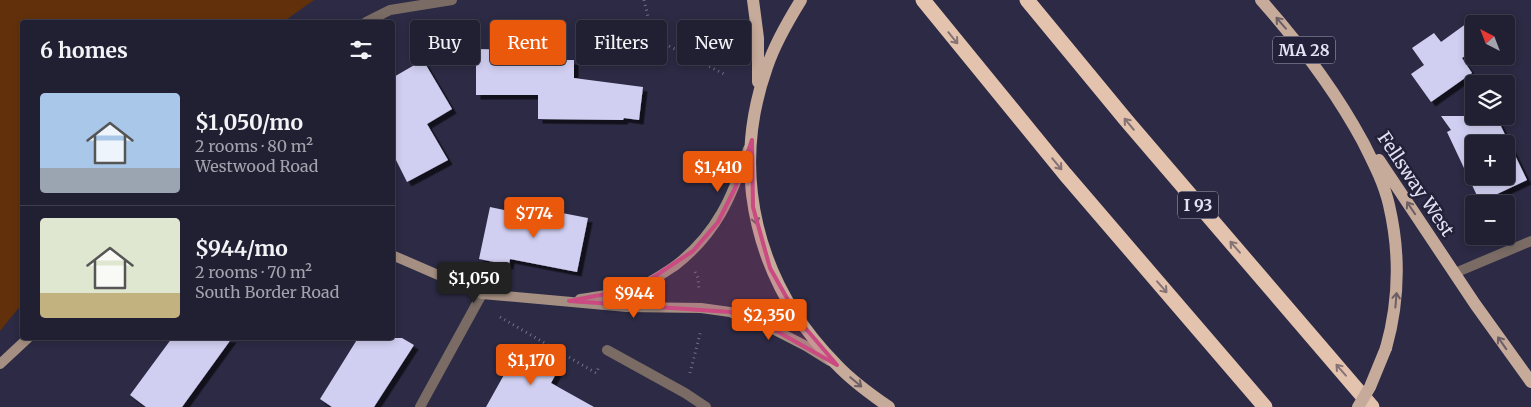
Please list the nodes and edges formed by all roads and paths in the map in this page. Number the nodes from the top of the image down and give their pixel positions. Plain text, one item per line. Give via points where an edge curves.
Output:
1 (452, 0) edge
2 (644, 0) edge
3 (753, 0) edge
4 (802, 0) edge
5 (923, 0) edge
6 (1027, 0) edge
7 (1261, 0) edge
8 (370, 20) edge
9 (726, 75) dead end
10 (758, 99) junction
11 (1341, 104) junction
12 (752, 140) junction
13 (1531, 241) edge
14 (395, 256) edge
15 (692, 268) dead end
16 (1455, 273) junction
17 (482, 294) junction
18 (700, 295) dead end
19 (569, 301) junction
20 (500, 317) dead end
21 (701, 330) dead end
22 (26, 340) edge
23 (607, 350) joint
24 (0, 364) edge
25 (837, 366) junction
26 (1531, 382) edge
27 (685, 393) junction
28 (420, 407) edge
29 (706, 407) edge
30 (888, 407) edge
31 (1265, 407) edge
32 (1358, 407) edge
33 (1372, 407) edge

1 - 8 street via 390,10
2 - 9 path via 650,25 662,42
3 - 10 main road via 758,38
4 - 10 main road via 777,43
5 -> 31 highway via 1065,174
33 -> 6 highway, I 93
11 -> 7 main road, MA 28 via 1309,57
10 - 12 main road
16 -> 11 main road, Fellsway West / MA 28
32 -> 11 main road, bridge via 1386,348 1394,316 1397,258 1383,185
12 - 19 main road via 735,188 718,222 693,251 665,273 636,288
12 -> 25 main road via 750,185 757,228 768,261 789,305
13 - 16 street
14 - 17 main road
15 - 18 path via 698,278
26 -> 16 main road, Fellsway West / MA 28
17 - 19 main road
17 - 28 street
19 - 25 main road via 730,312 798,341
20 - 23 path via 596,373
21 - 27 path
22 - 24 main road
23 - 27 street
25 -> 30 main road
27 - 29 street

